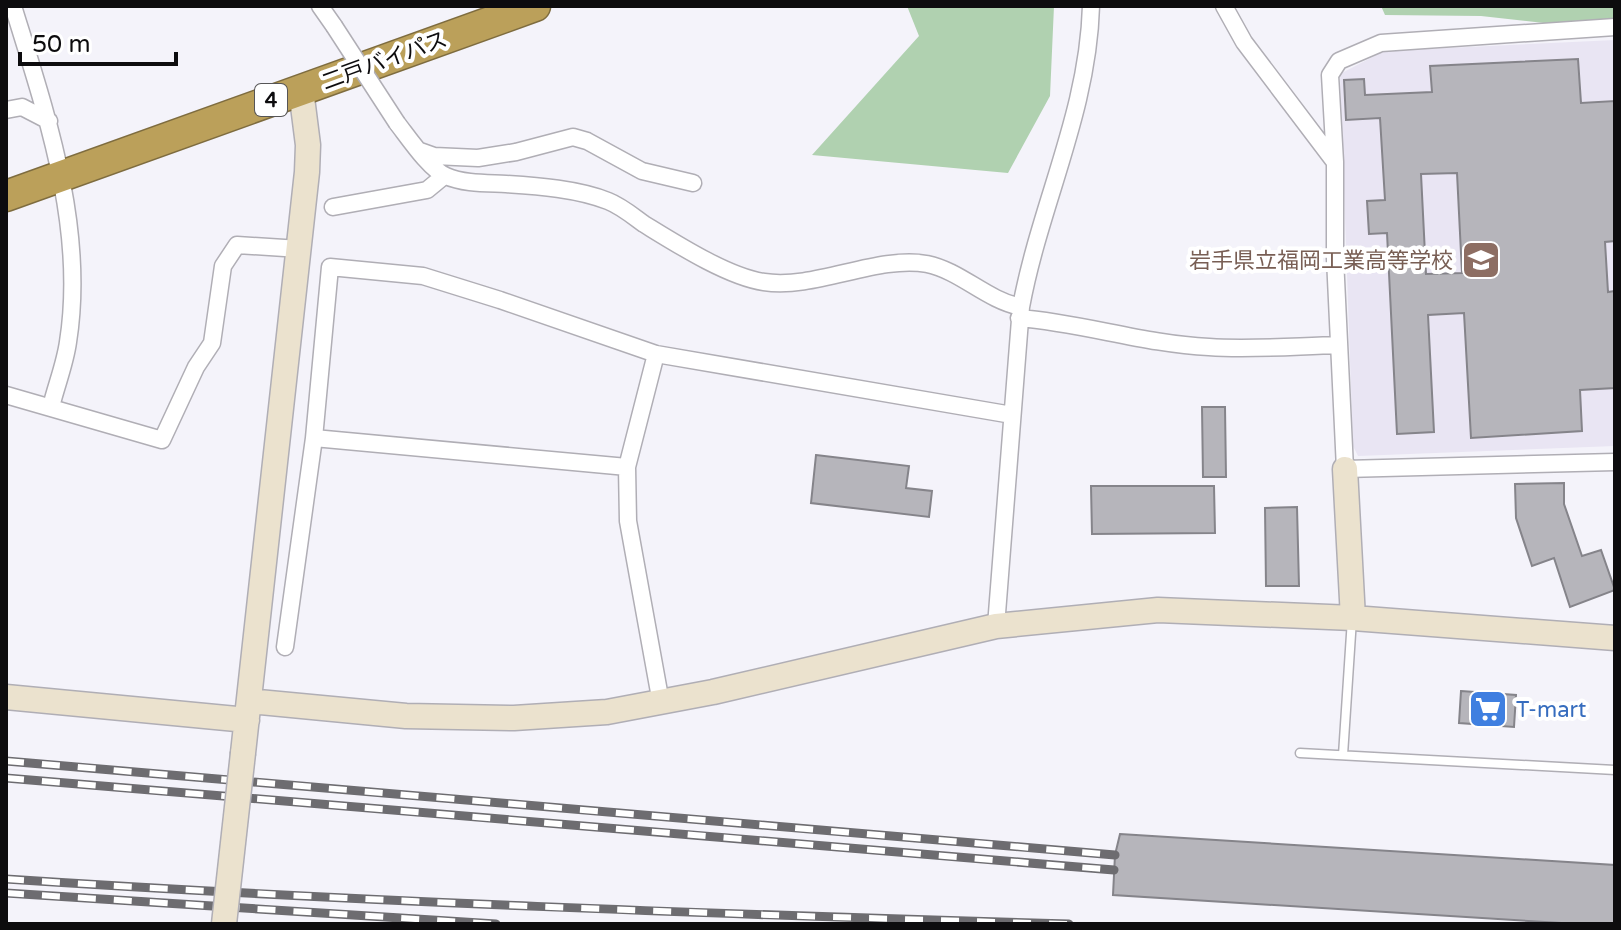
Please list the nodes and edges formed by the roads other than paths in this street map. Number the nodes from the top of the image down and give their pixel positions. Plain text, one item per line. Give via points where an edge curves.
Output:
1 (13, 6) edge
2 (320, 6) edge
3 (535, 6) edge
4 (1091, 6) edge
5 (1224, 6) edge
6 (1615, 27) edge
7 (301, 90) junction
8 (6, 110) edge
9 (49, 121) junction
10 (419, 151) junction
11 (1335, 162) junction
12 (444, 176) junction
13 (61, 177) junction
14 (693, 183) dead end
15 (6, 196) edge
16 (333, 207) dead end
17 (300, 249) junction
18 (1020, 312) junction
19 (1339, 345) junction
20 (656, 354) junction
21 (6, 395) edge
22 (51, 407) junction
23 (1012, 415) junction
24 (314, 438) junction
25 (1615, 462) edge
26 (627, 467) junction
27 (1345, 469) junction
28 (1353, 618) junction
29 (996, 626) junction
30 (1615, 638) edge
31 (285, 647) dead end
32 (6, 697) edge
33 (661, 703) junction
34 (248, 710) junction
35 (1300, 753) dead end
36 (1343, 755) junction
37 (1615, 770) edge
38 (224, 924) edge

1 - 9 street
2 - 10 street, bridge
3 - 7 highway, 二戸バイパス / 4
4 - 18 street via 1078,108 1027,271
5 - 11 street via 1244,42
6 - 11 street via 1381,43 1339,61 1330,75
7 - 13 highway, 二戸バイパス / 4
7 - 17 street via 308,145
8 - 9 street via 22,107
9 - 13 street
10 - 12 street
10 - 14 street via 478,158 573,137 642,171
11 - 19 street
12 - 16 street via 427,190
12 - 18 street via 544,187 609,201 677,244 765,282 924,263
13 - 15 highway, 二戸バイパス / 4
13 - 22 street via 73,271 68,343
17 - 22 street via 237,245 223,266 212,343 162,440
17 - 34 street
18 - 19 street via 1141,340 1209,348
18 - 23 street
19 - 27 street
20 - 23 street
20 - 24 street via 423,276 330,267
20 - 26 street
21 - 22 street
23 - 29 street
24 - 26 street
24 - 31 street
25 - 27 street
26 - 33 street via 628,521
27 - 28 street
28 - 29 street via 1158,610
28 - 30 street
28 - 36 lane
29 - 33 street
32 - 34 street
33 - 34 street via 514,718
34 - 38 street, bridge
35 - 36 lane
36 - 37 lane

